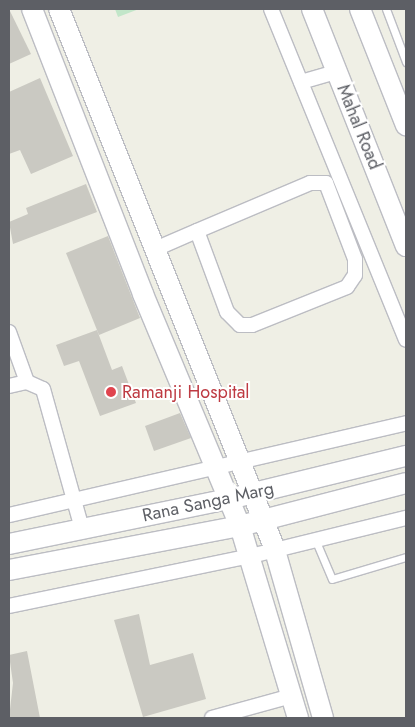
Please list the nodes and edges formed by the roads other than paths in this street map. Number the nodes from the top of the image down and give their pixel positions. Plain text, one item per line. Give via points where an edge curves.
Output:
1 (32, 9) edge
2 (59, 9) edge
3 (271, 9) edge
4 (312, 9) edge
5 (360, 9) edge
6 (386, 9) edge
7 (406, 62) edge
8 (337, 72) junction
9 (301, 82) junction
10 (406, 125) edge
11 (342, 178) junction
12 (326, 182) junction
13 (197, 231) junction
14 (406, 246) edge
15 (153, 250) junction
16 (9, 332) edge
17 (406, 339) edge
18 (27, 382) junction
19 (9, 386) edge
20 (406, 423) edge
21 (406, 456) edge
22 (239, 462) junction
23 (218, 466) junction
24 (406, 483) edge
25 (252, 494) junction
26 (229, 499) junction
27 (74, 501) junction
28 (9, 515) edge
29 (406, 518) edge
30 (263, 520) junction
31 (240, 526) junction
32 (82, 529) junction
33 (315, 538) junction
34 (9, 544) edge
35 (274, 547) junction
36 (251, 556) junction
37 (406, 557) edge
38 (9, 570) edge
39 (9, 606) edge
40 (292, 696) junction
41 (212, 718) edge
42 (298, 718) edge
43 (323, 718) edge

1 - 23 main road via 143,294
2 - 15 main road
3 - 9 street
4 - 8 main road, Mahal Road
5 - 10 main road
6 - 7 lane
8 - 9 street
8 - 14 main road, Mahal Road
9 - 11 street
11 - 12 street
11 - 17 street
12 - 13 street via 310,183
12 - 13 street via 354,259 355,275 347,287 252,324 240,324 227,312
13 - 15 street
15 - 22 main road
16 - 18 street
18 - 19 street
18 - 27 street via 43,389
20 - 22 street
21 - 25 main road, Rana Sanga Marg
22 - 23 street
22 - 25 main road
23 - 26 main road
23 - 27 street
24 - 30 main road, Rana Sanga Marg
25 - 26 main road, Rana Sanga Marg
25 - 30 main road
26 - 31 main road
26 - 32 main road, Rana Sanga Marg
27 - 28 street
27 - 32 street
29 - 33 street
30 - 31 main road, Rana Sanga Marg
30 - 35 main road
31 - 36 main road
31 - 38 main road, Rana Sanga Marg
32 - 34 main road, Rana Sanga Marg
33 - 35 street
33 - 37 lane via 332,579
35 - 36 street
35 - 43 main road
36 - 39 street
36 - 40 main road
40 - 41 street
40 - 42 main road

